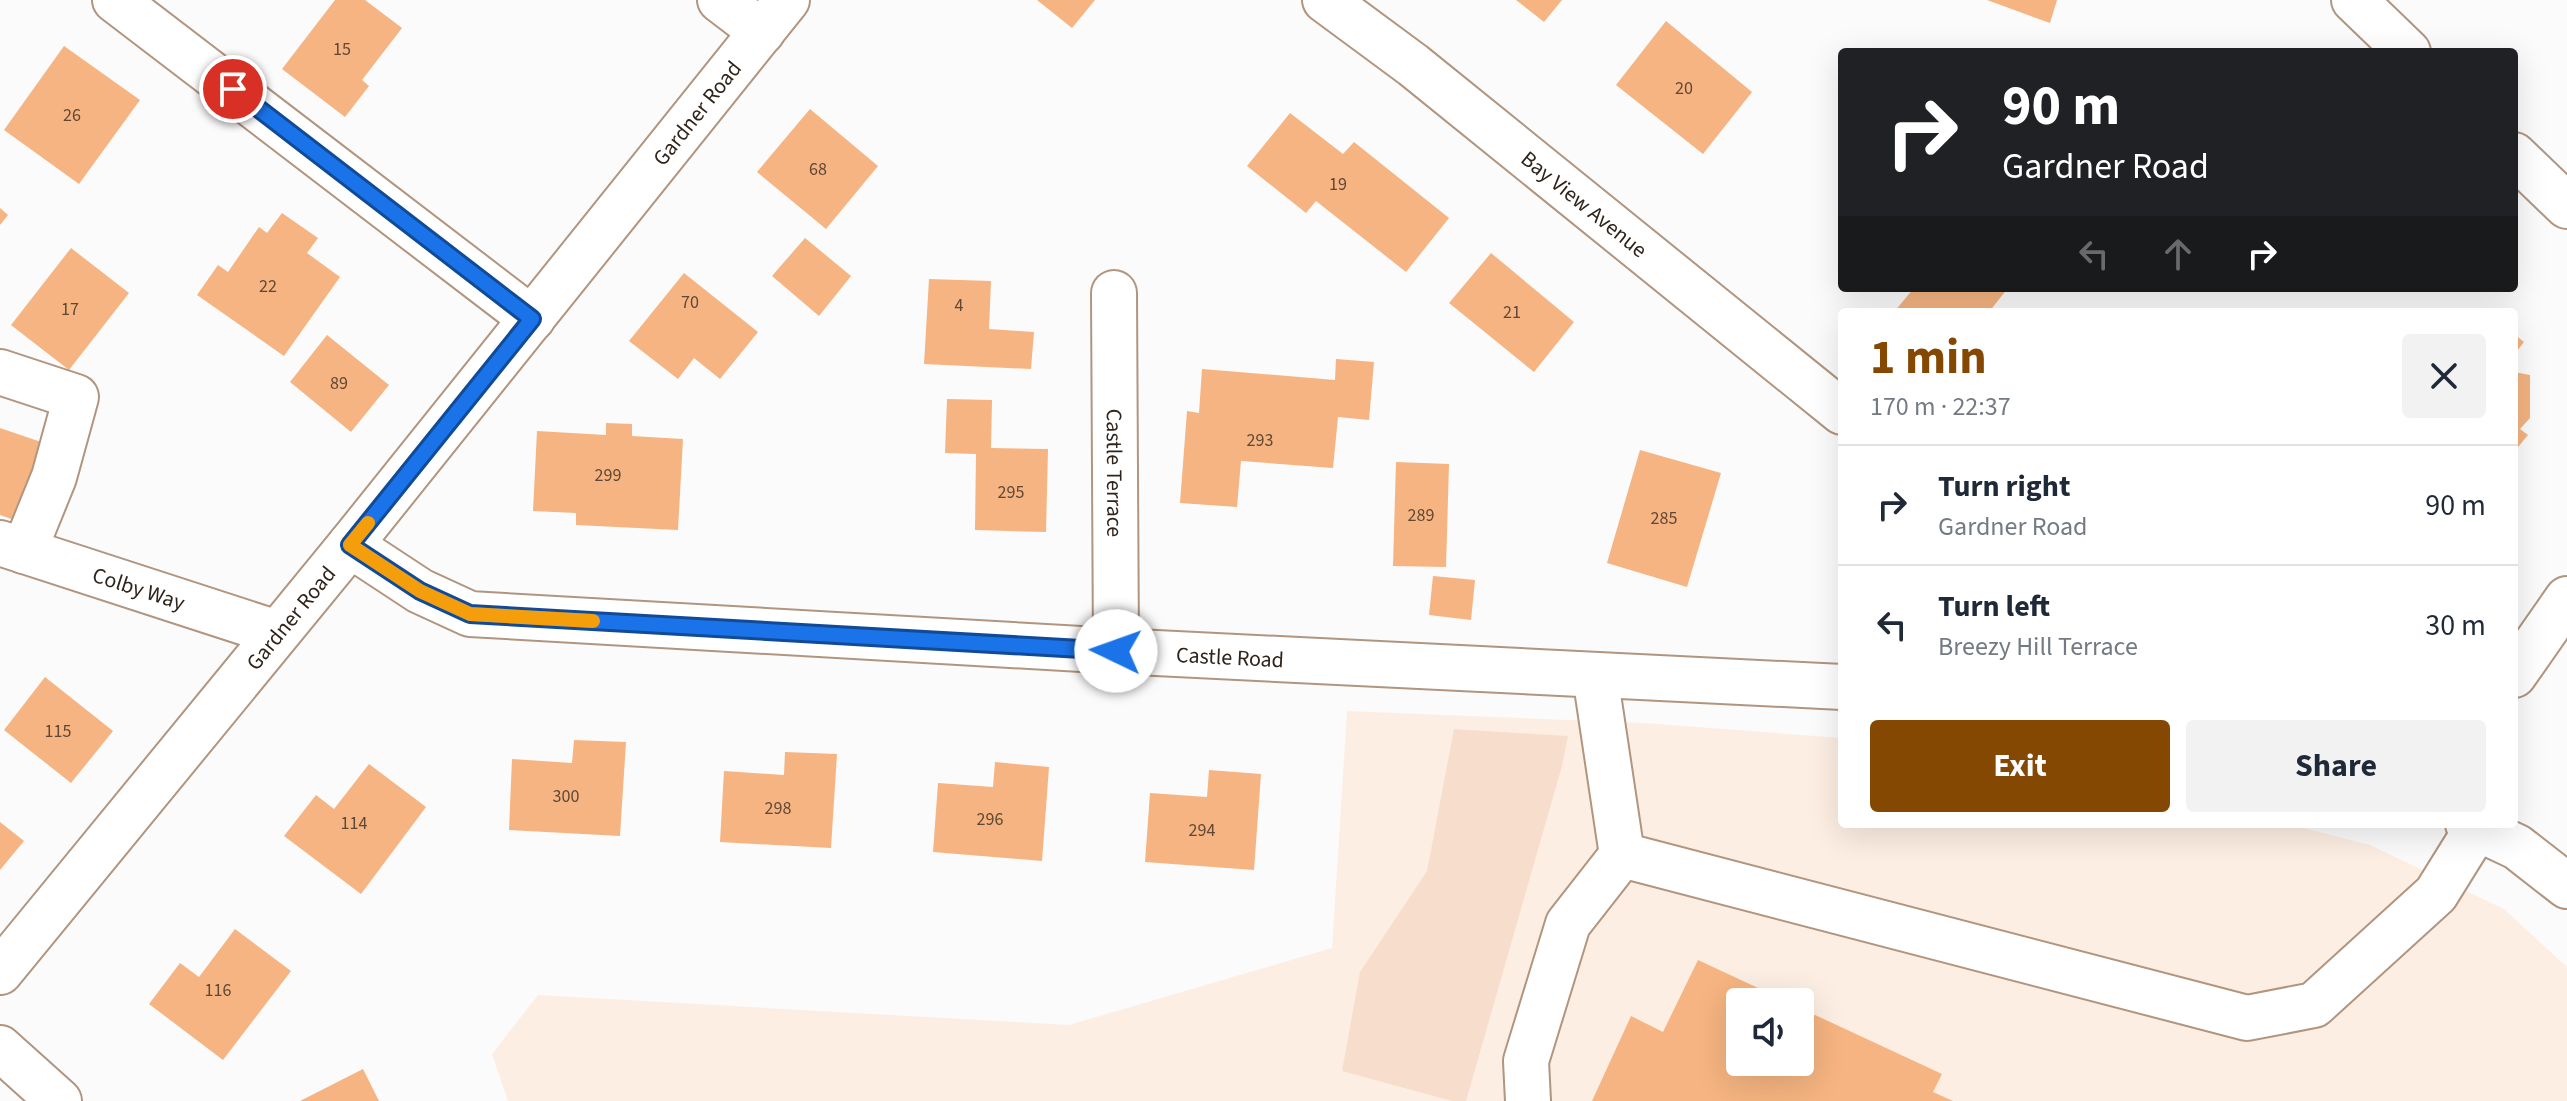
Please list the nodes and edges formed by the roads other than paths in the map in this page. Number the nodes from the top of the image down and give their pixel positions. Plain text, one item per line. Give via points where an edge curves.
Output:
1 (115, 0) edge
2 (720, 0) edge
3 (1325, 0) edge
4 (2354, 0) edge
5 (774, 16) edge
6 (2404, 48) edge
7 (2518, 159) edge
8 (2567, 206) edge
9 (1114, 293) dead end
10 (532, 319) junction
11 (0, 372) edge
12 (1838, 409) edge
13 (350, 545) junction
14 (12, 547) edge
15 (2567, 599) edge
16 (277, 633) junction
17 (1116, 651) junction
18 (2518, 669) edge
19 (1595, 675) junction
20 (1838, 687) edge
21 (2471, 828) edge
22 (2476, 828) edge
23 (1622, 855) junction
24 (2567, 886) edge
25 (0, 972) edge
26 (0, 1048) edge
27 (59, 1101) edge
28 (1528, 1101) edge

1 - 10 street
2 - 5 street
3 - 12 street, Bay View Avenue via 1413,65
4 - 6 street
5 - 10 street, Gardner Road
7 - 8 street
9 - 17 street, Castle Terrace
10 - 13 street, Gardner Road
11 - 14 street via 76,397 54,477
13 - 16 street, Gardner Road
13 - 17 street, Castle Road via 420,591 470,614
14 - 16 street, Colby Way
15 - 18 street
16 - 25 street, Gardner Road
17 - 19 street, Castle Road
19 - 20 street, Castle Road
19 - 23 street
21 - 23 street via 2436,894 2314,1005 2247,1018
22 - 24 street via 2517,847
23 - 28 street via 1568,924 1526,1061
26 - 27 street

